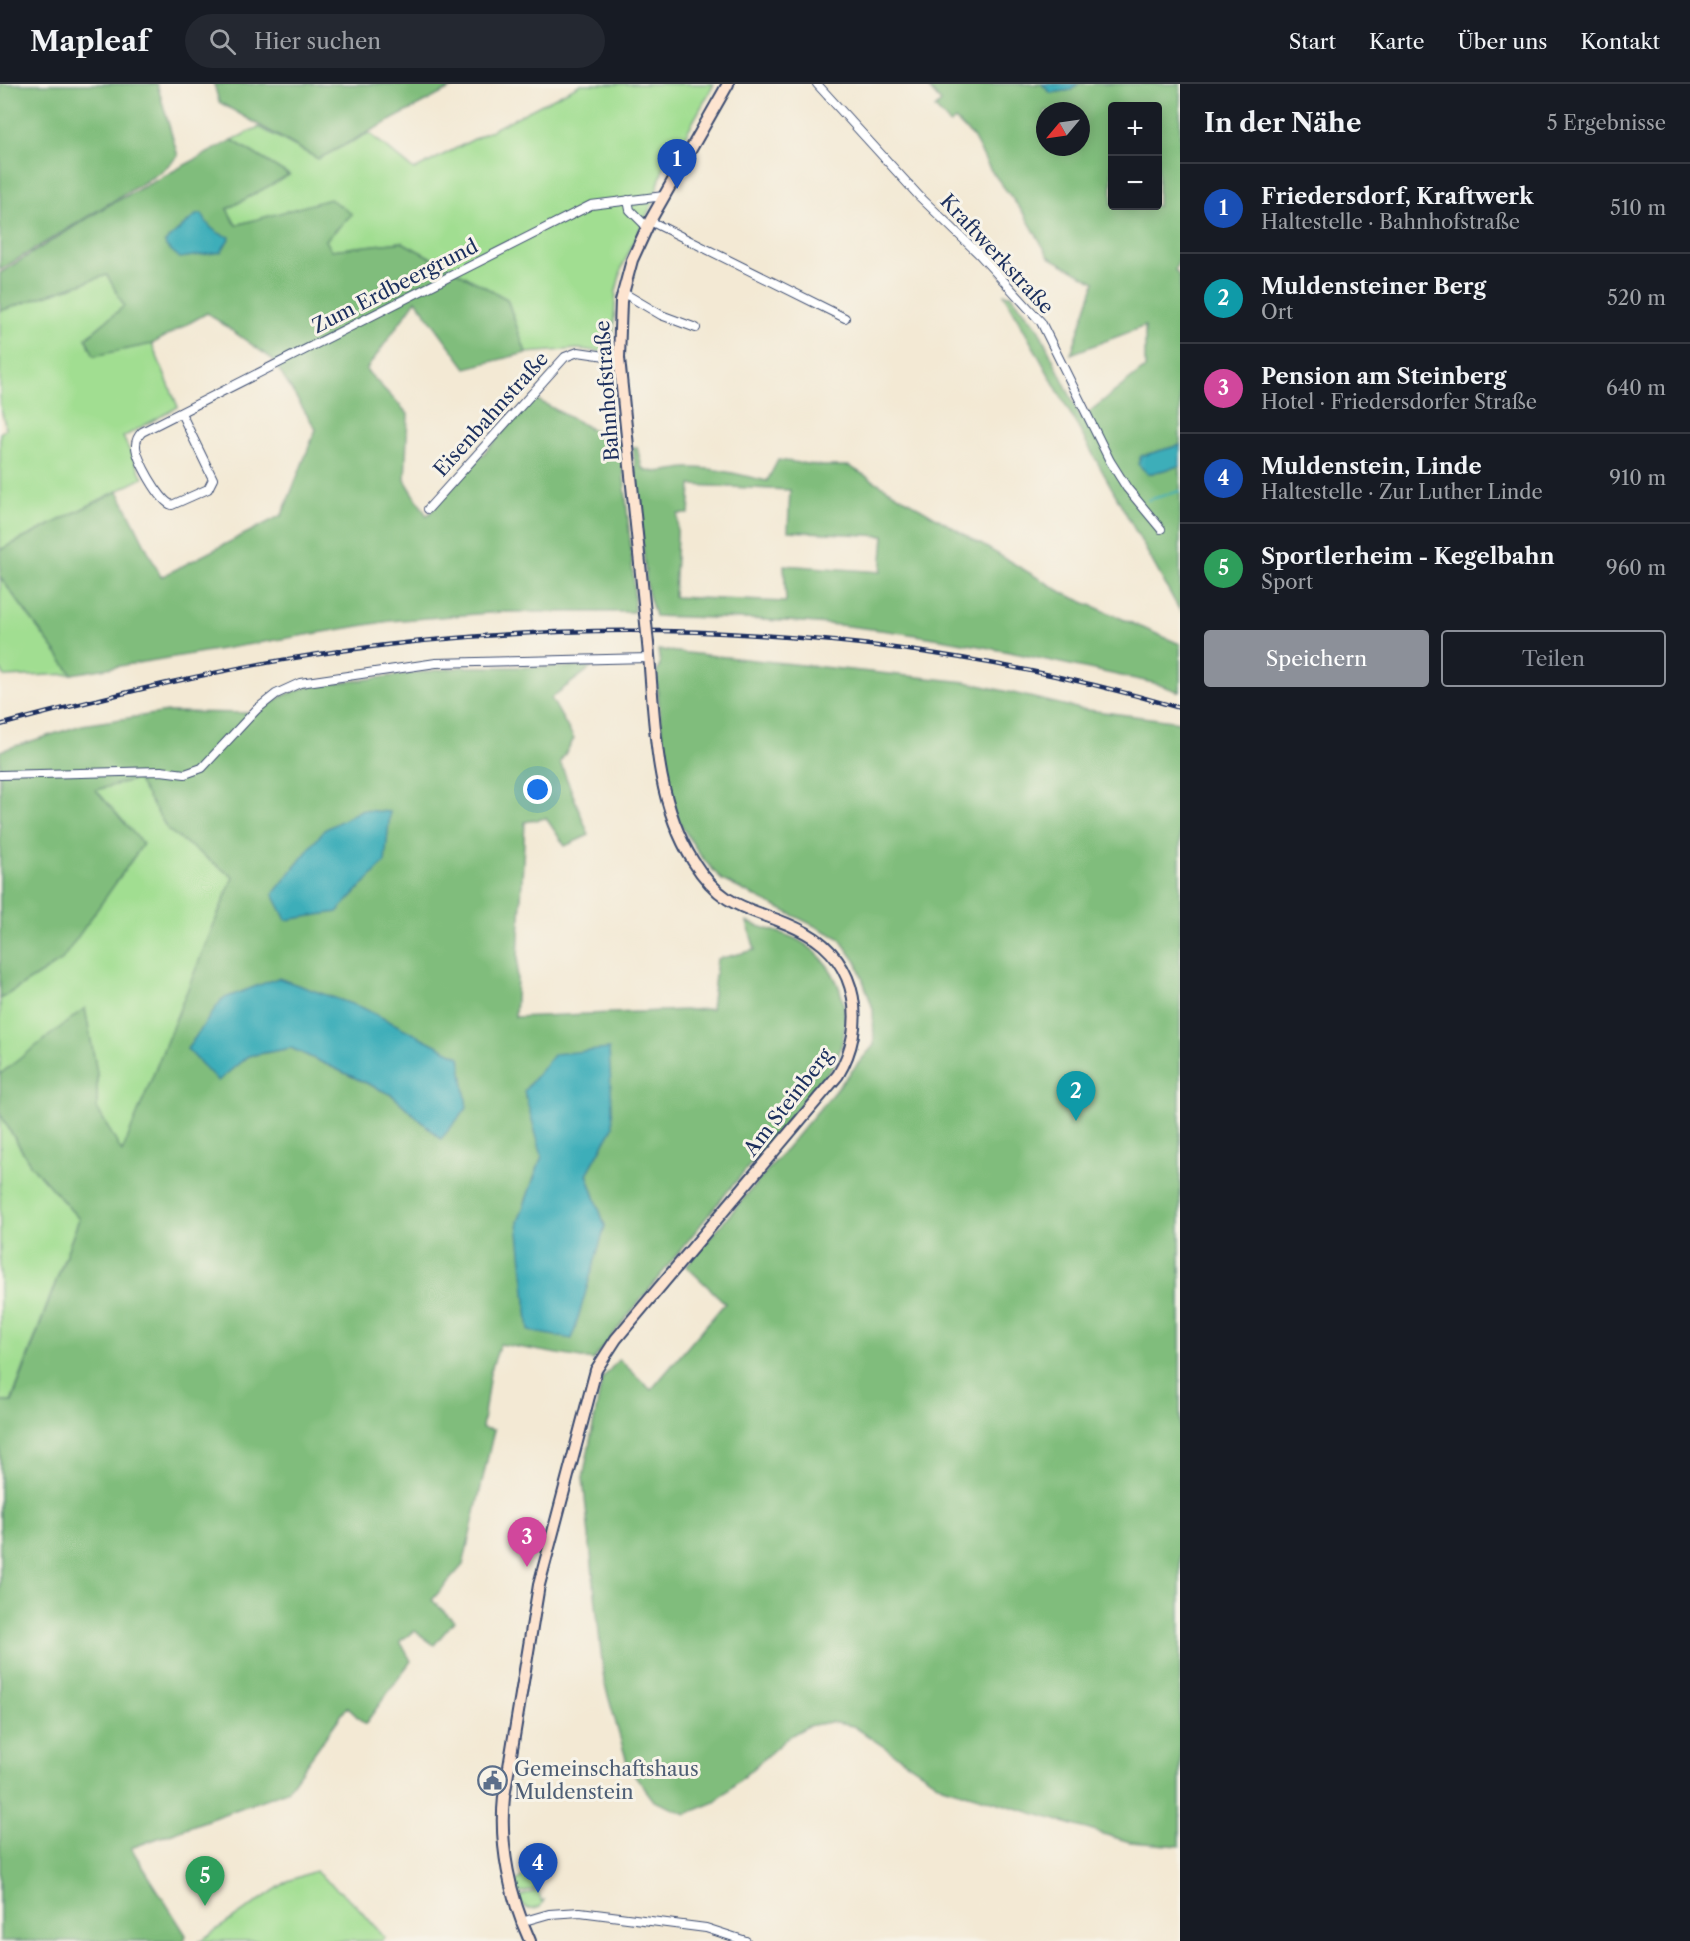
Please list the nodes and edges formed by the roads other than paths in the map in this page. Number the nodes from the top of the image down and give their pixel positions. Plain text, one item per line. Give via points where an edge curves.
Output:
1 (728, 84) edge
2 (816, 84) edge
3 (664, 196) junction
4 (628, 200) junction
5 (648, 224) junction
6 (622, 292) junction
7 (845, 318) dead end
8 (696, 328) dead end
9 (619, 358) junction
10 (181, 412) junction
11 (428, 509) dead end
12 (1161, 529) dead end
13 (648, 644) joint
14 (649, 658) junction
15 (0, 775) edge
16 (521, 1922) junction
17 (530, 1941) edge
18 (746, 1941) edge

1 - 3 main road, Bahnhofstraße
2 - 12 street, Kraftwerkstraße via 1041,322 1110,460
3 - 4 street, Zum Erdbeergrund
3 - 5 main road, Bahnhofstraße
4 - 5 street via 630,210
4 - 10 street, Zum Erdbeergrund via 591,205
5 - 6 main road, Bahnhofstraße
5 - 7 street
6 - 8 street via 661,315
6 - 9 main road, Bahnhofstraße
9 - 11 street, Eisenbahnstraße via 578,352 565,357
9 - 13 main road, Bahnhofstraße, bridge
10 - 10 street, Zum Erdbeergrund via 142,432 136,444 160,498 172,505 208,489 213,479
13 - 14 main road, Am Steinberg
14 - 15 street via 436,663 300,683 276,694 257,709 202,768 191,774 170,771
14 - 16 main road, Am Steinberg via 664,795 692,859 714,888 734,904 799,929 831,952 851,987 856,1027 838,1075 603,1356 589,1390 536,1604 503,1809 506,1862
16 - 17 main road, Am Steinberg
16 - 18 street via 549,1914 580,1912 706,1928

